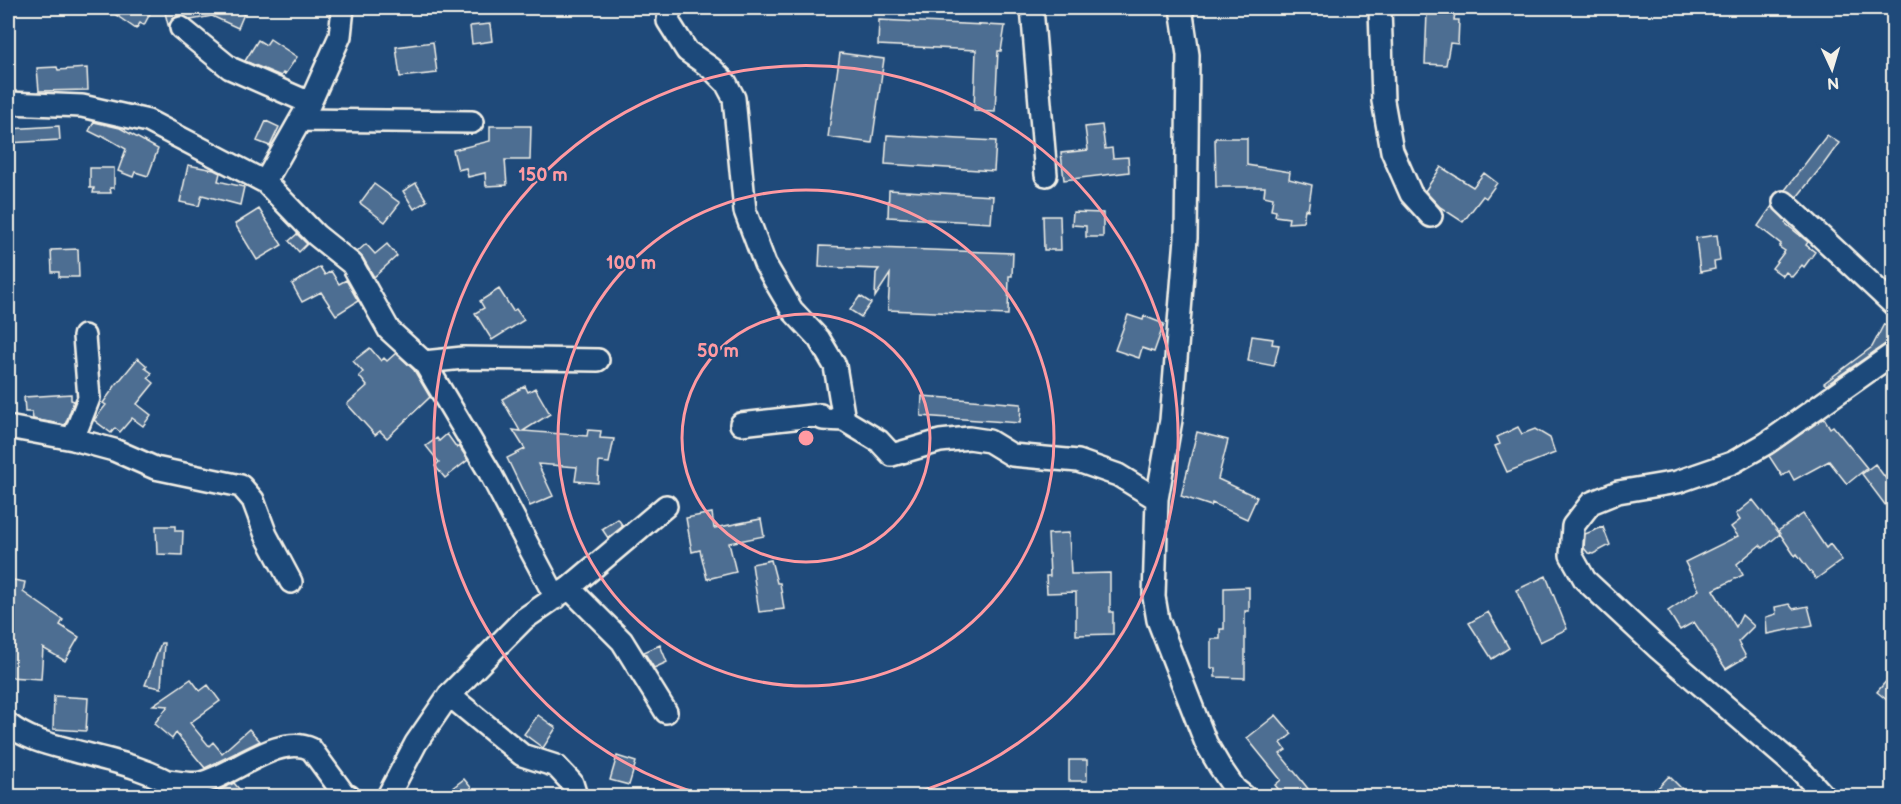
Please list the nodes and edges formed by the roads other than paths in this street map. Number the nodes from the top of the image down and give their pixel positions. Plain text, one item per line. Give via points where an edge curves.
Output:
1 (343, 8) edge
2 (670, 8) edge
3 (1032, 8) edge
4 (1181, 8) edge
5 (1380, 8) edge
6 (181, 28) dead end
7 (8, 103) edge
8 (305, 111) junction
9 (472, 122) dead end
10 (1046, 175) dead end
11 (266, 182) junction
12 (1784, 202) dead end
13 (1431, 216) dead end
14 (1893, 306) edge
15 (84, 336) dead end
16 (1893, 353) edge
17 (598, 360) dead end
18 (424, 362) junction
19 (844, 420) junction
20 (741, 424) dead end
21 (8, 427) edge
22 (73, 439) junction
23 (1157, 499) junction
24 (666, 506) dead end
25 (291, 582) dead end
26 (563, 593) junction
27 (449, 695) junction
28 (666, 712) dead end
29 (8, 724) edge
30 (168, 781) junction
31 (192, 796) edge
32 (349, 796) edge
33 (388, 796) edge
34 (576, 796) edge
35 (1244, 796) edge
36 (1824, 796) edge

1 - 8 street via 340,36
2 - 19 street via 668,21 687,51 726,83 734,98 745,212 765,264 792,310 819,339 835,366
3 - 10 street
4 - 23 street via 1188,55 1186,238 1171,420
5 - 13 street via 1383,101 1392,151 1411,194
6 - 8 street via 230,68
7 - 11 street via 82,106 148,121
8 - 9 street
8 - 11 street
11 - 18 street via 316,235 351,264 389,330
12 - 14 street
15 - 22 street via 89,398
16 - 36 street via 1767,443 1732,463 1677,482 1618,492 1591,503 1573,526 1571,555 1585,580 1802,772
17 - 18 street via 463,358
18 - 26 street
19 - 20 street via 823,419 820,415
19 - 23 street via 879,441 892,454 940,441 989,441 1012,455 1078,461 1118,475
21 - 22 street
22 - 25 street via 114,450 155,468 241,486 253,500
23 - 35 street via 1154,597 1158,620 1206,743 1235,789
24 - 26 street
26 - 27 street via 524,619
26 - 28 street via 622,641
27 - 33 street via 416,743
27 - 34 street via 522,755 556,766 572,783
29 - 30 street via 16,732 39,741 132,766
30 - 31 street
30 - 32 street via 201,784 278,747 304,746 311,749

